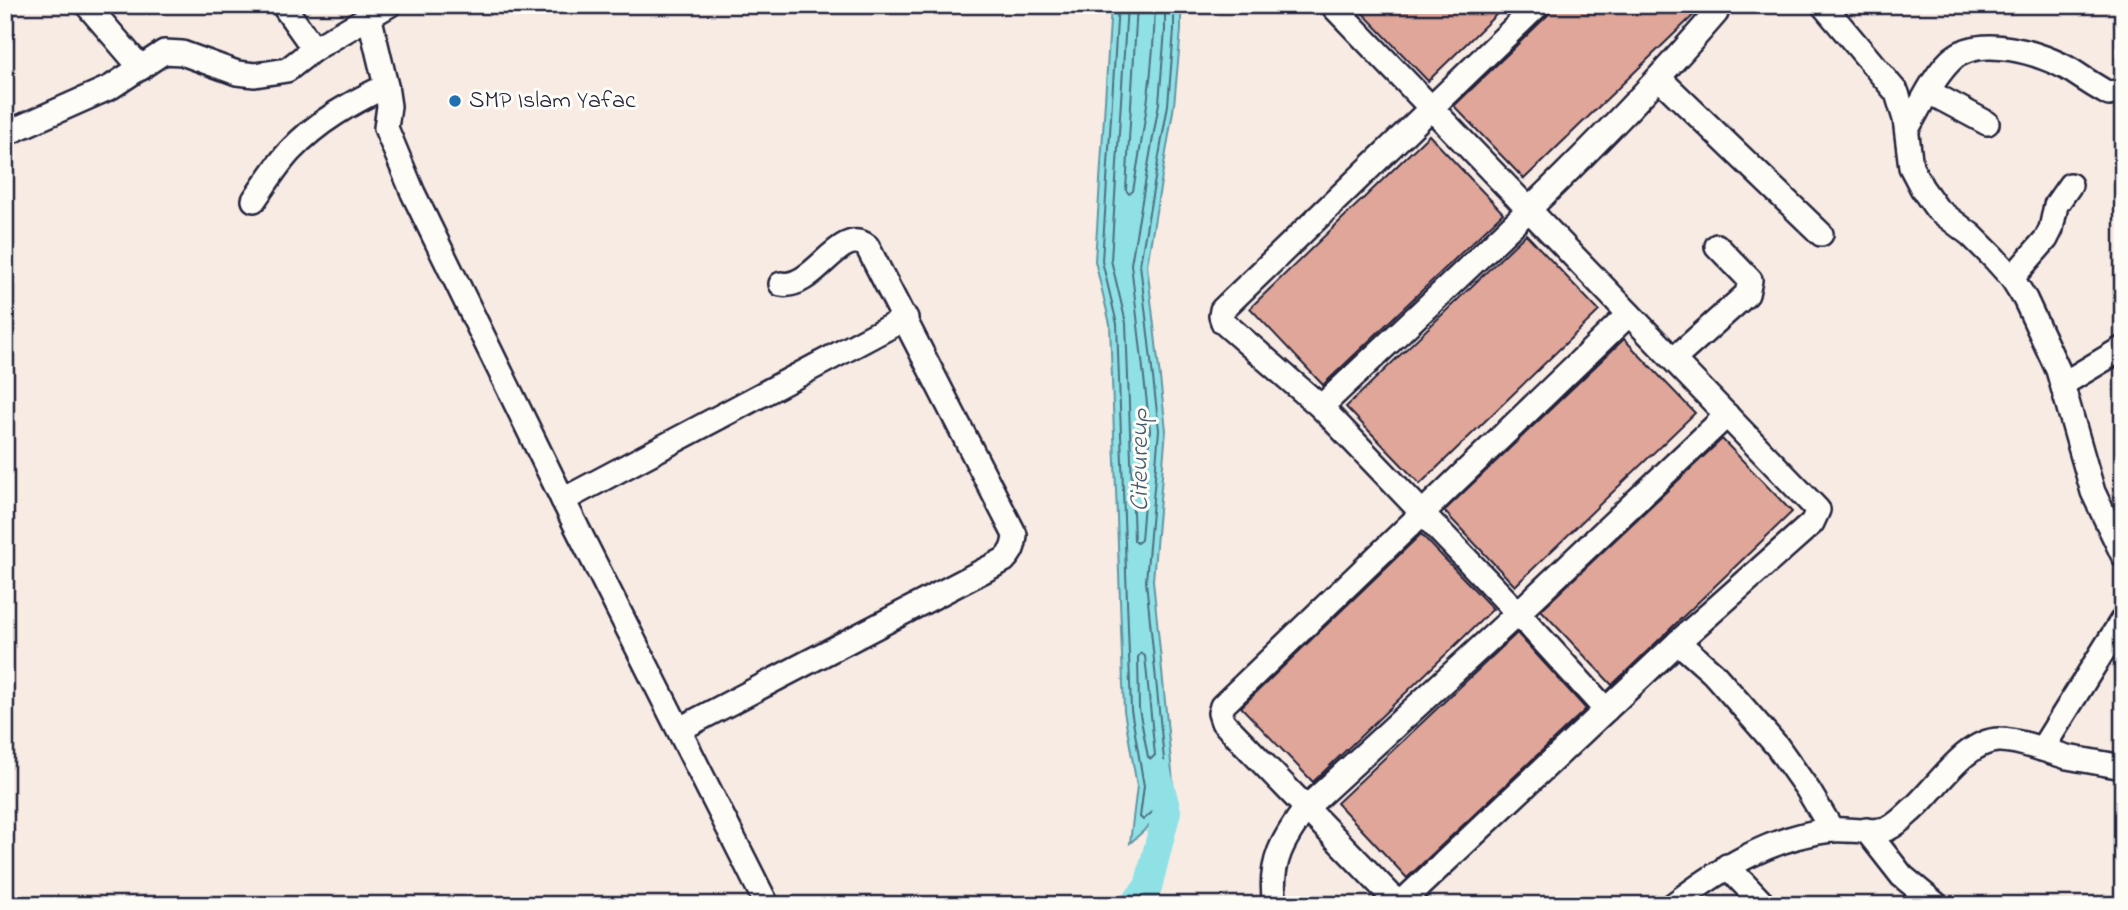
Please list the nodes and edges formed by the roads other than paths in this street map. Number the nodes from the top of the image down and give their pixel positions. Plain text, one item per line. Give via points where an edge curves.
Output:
1 (87, 5) edge
2 (283, 5) edge
3 (1332, 5) edge
4 (1538, 5) edge
5 (1718, 5) edge
6 (1823, 5) edge
7 (379, 10) edge
8 (314, 49) junction
9 (141, 68) junction
10 (1660, 79) junction
11 (386, 86) junction
12 (2123, 90) edge
13 (1929, 92) junction
14 (1431, 107) junction
15 (1987, 123) dead end
16 (1907, 129) junction
17 (5, 134) edge
18 (2070, 185) dead end
19 (254, 200) dead end
20 (1529, 209) junction
21 (1821, 234) dead end
22 (1717, 246) dead end
23 (2012, 278) junction
24 (781, 285) dead end
25 (1629, 314) junction
26 (905, 318) junction
27 (2123, 348) edge
28 (1674, 359) junction
29 (2063, 384) junction
30 (1321, 407) junction
31 (1727, 415) junction
32 (563, 500) junction
33 (1422, 514) junction
34 (2123, 555) edge
35 (1518, 612) junction
36 (2123, 619) edge
37 (1678, 642) junction
38 (1606, 710) junction
39 (680, 729) junction
40 (2042, 749) junction
41 (2123, 767) edge
42 (1307, 807) junction
43 (1832, 830) junction
44 (1866, 830) junction
45 (1727, 866) junction
46 (1390, 901) edge
47 (767, 905) edge
48 (1275, 905) edge
49 (1673, 905) edge
50 (1764, 905) edge
51 (1937, 905) edge

1 - 9 street
2 - 8 street
3 - 14 street
4 - 14 street
5 - 10 street
6 - 16 street via 1897,93
7 - 8 street
7 - 11 street
8 - 9 street via 287,70 271,74 237,73 173,52 163,52
9 - 17 street via 100,93
10 - 20 street
10 - 21 street
11 - 19 street via 313,129 289,152
11 - 32 street via 389,136
12 - 13 street via 2109,94 2070,70 1997,46 1964,51 1950,61
13 - 15 street
13 - 16 street
14 - 20 street
14 - 30 street via 1222,310 1223,322
16 - 23 street via 1911,167 1930,200
18 - 23 street via 2056,205 2046,239
20 - 25 street
20 - 30 street
22 - 28 street via 1750,280 1747,294
23 - 29 street
24 - 26 street via 797,284 845,244 862,242
25 - 28 street
25 - 33 street
26 - 32 street
26 - 39 street via 1015,535 1010,554
27 - 29 street
28 - 31 street
29 - 34 street via 2093,492
30 - 33 street
31 - 35 street
31 - 37 street via 1818,510 1812,523
32 - 39 street
33 - 35 street
33 - 42 street via 1222,706 1223,722
35 - 38 street
35 - 42 street
36 - 40 street
37 - 38 street
37 - 43 street via 1713,673 1777,746
38 - 46 street
39 - 47 street
40 - 41 street
40 - 44 street via 1999,739 1982,743 1889,828
42 - 46 street
42 - 48 street via 1278,853
43 - 44 street
43 - 45 street via 1774,845
44 - 51 street via 1902,876
45 - 49 street
45 - 50 street

